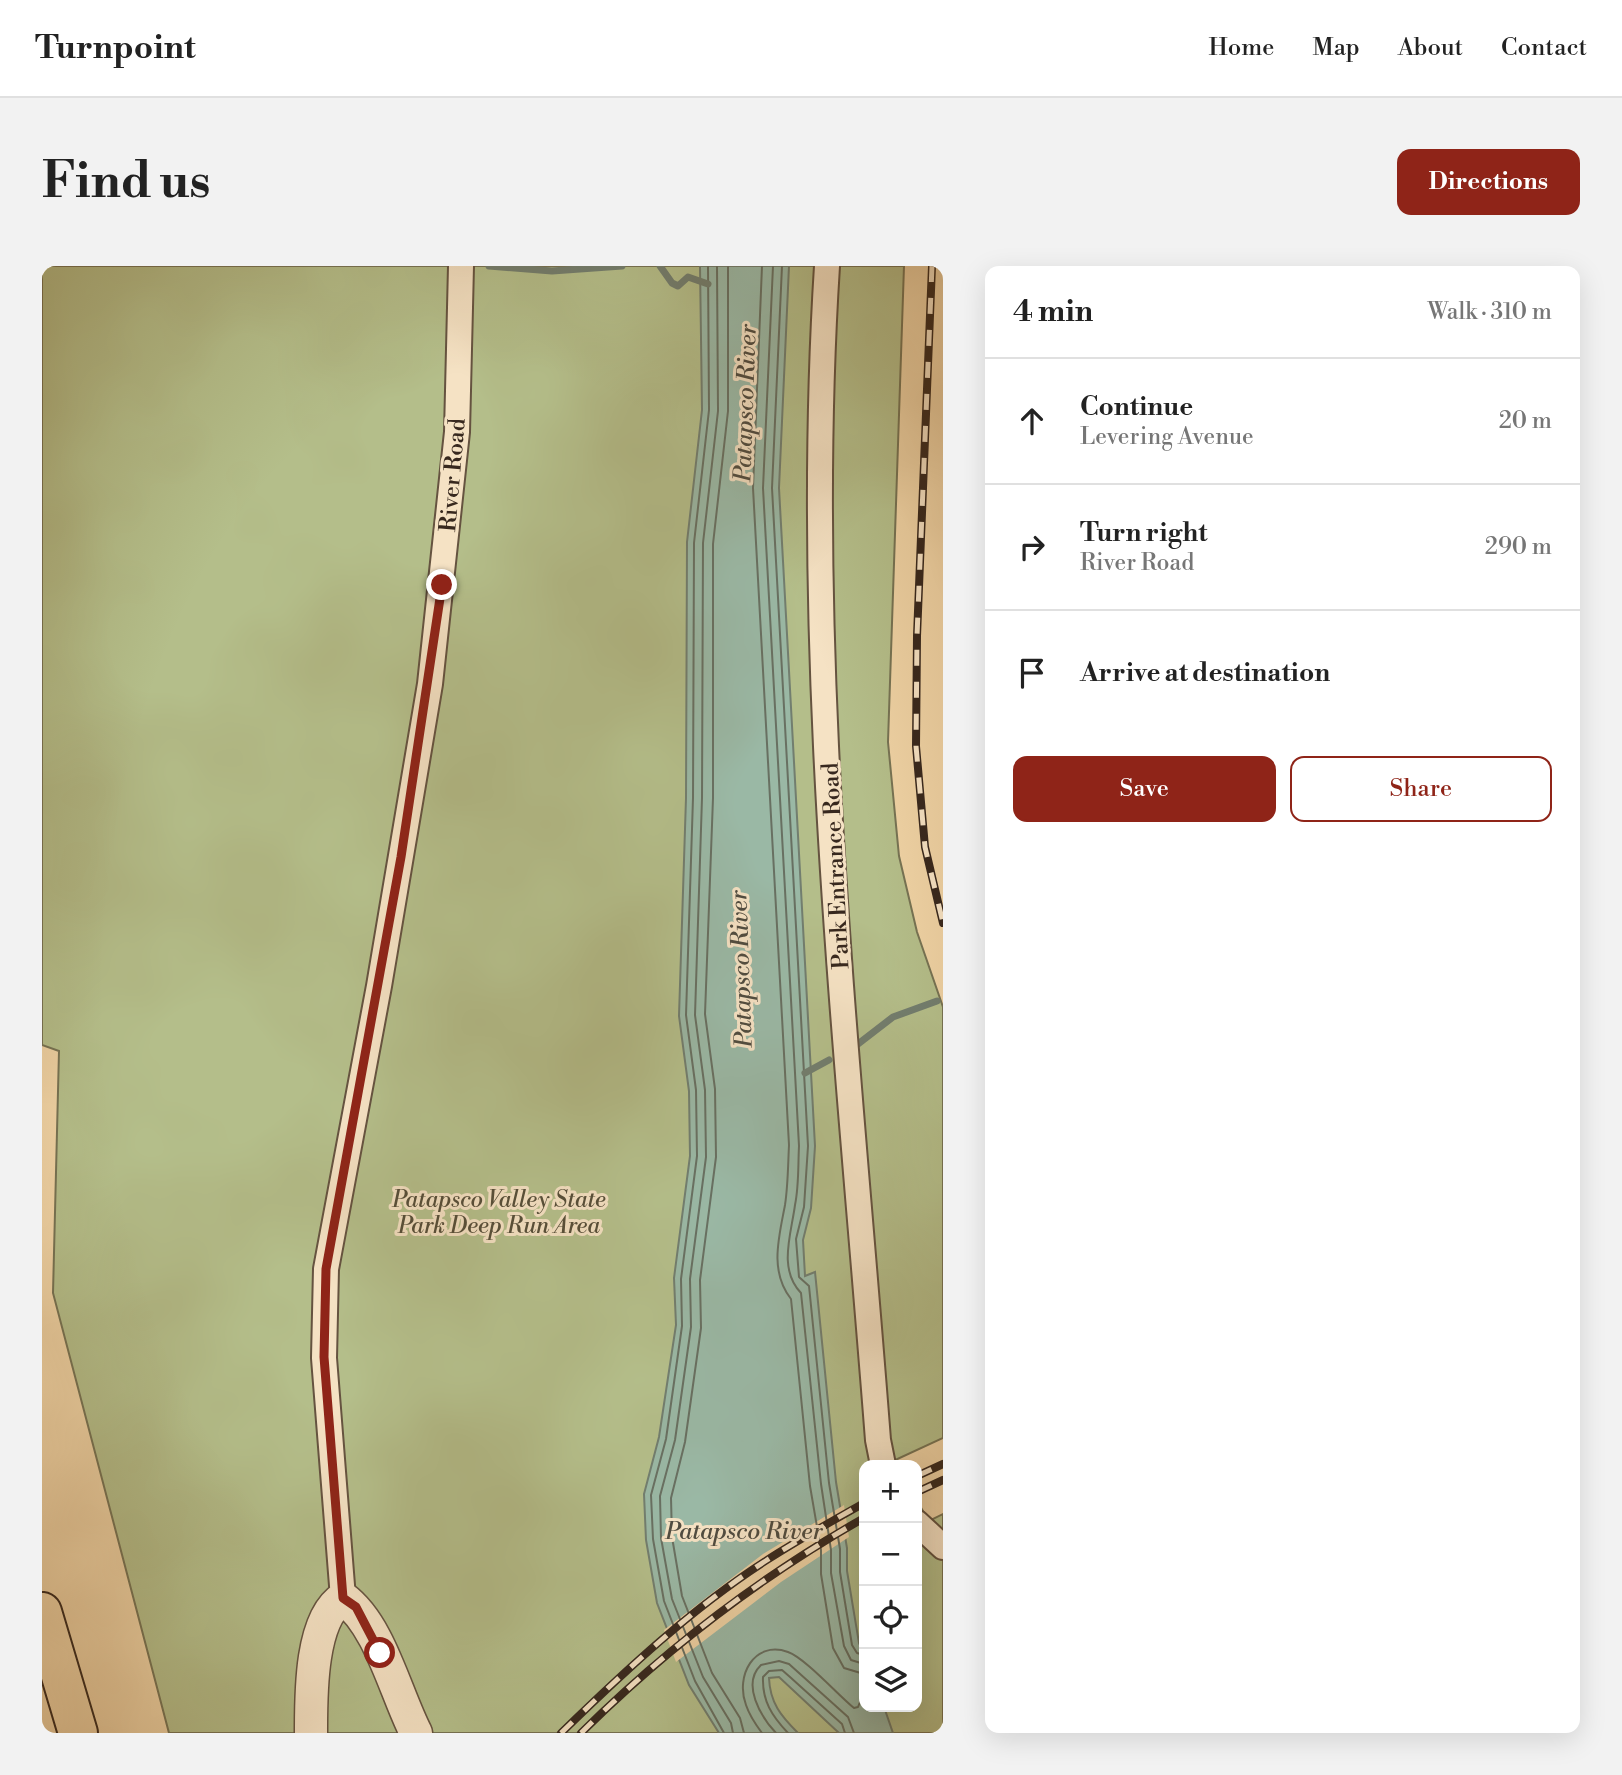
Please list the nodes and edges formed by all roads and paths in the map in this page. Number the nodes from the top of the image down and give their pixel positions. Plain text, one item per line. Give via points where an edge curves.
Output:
1 (461, 266) edge
2 (827, 266) edge
3 (882, 1460) edge
4 (922, 1528) edge
5 (943, 1547) edge
6 (343, 1598) junction
7 (42, 1612) edge
8 (78, 1733) edge
9 (311, 1733) edge
10 (415, 1733) edge

1 - 6 street, River Road via 457,432 430,684 326,1269 324,1357
2 - 3 street, Park Entrance Road via 819,440 824,669 836,898
4 - 5 street
6 - 9 street via 320,1628
6 - 10 street via 368,1625
7 - 8 highway

